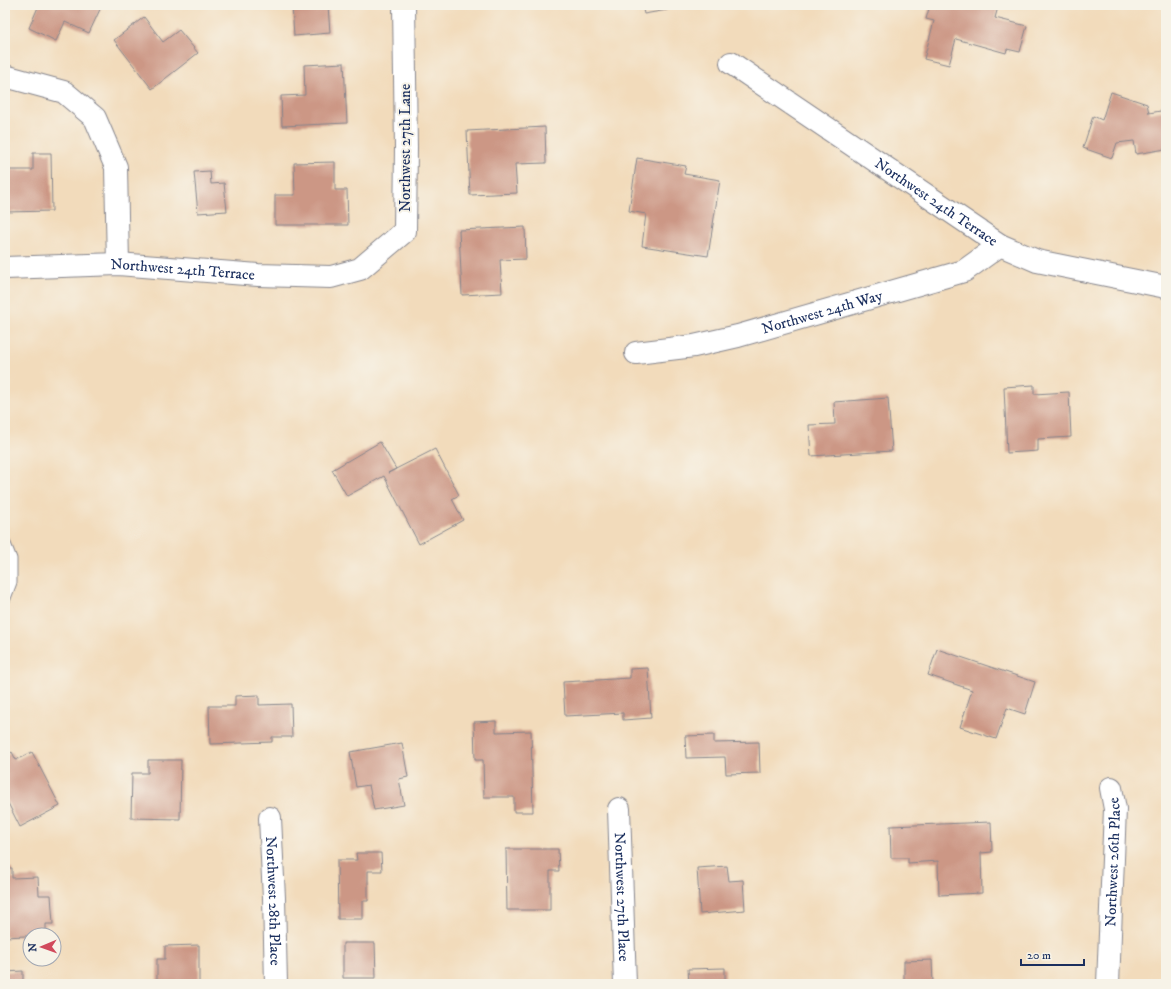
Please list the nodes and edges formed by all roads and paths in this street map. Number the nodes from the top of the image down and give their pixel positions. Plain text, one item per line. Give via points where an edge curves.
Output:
1 (404, 5) edge
2 (731, 63) dead end
3 (5, 76) edge
4 (1000, 245) junction
5 (118, 264) junction
6 (5, 268) edge
7 (360, 269) joint
8 (1166, 287) edge
9 (636, 353) dead end
10 (5, 544) edge
11 (5, 598) edge
12 (1112, 788) dead end
13 (619, 809) dead end
14 (270, 818) dead end
15 (276, 984) edge
16 (625, 984) edge
17 (1108, 984) edge

1 - 7 street, Northwest 27th Lane via 405,231
2 - 4 street, Northwest 24th Terrace
3 - 5 street via 64,92 95,118 116,167
4 - 8 street, Northwest 24th Terrace via 1037,261
4 - 9 street, Northwest 24th Way via 964,271 738,336 694,346
5 - 6 street, Northwest 24th Terrace
5 - 7 street, Northwest 24th Terrace via 266,276 331,277
10 - 11 lane via 11,559 11,582
12 - 17 street, Northwest 26th Place via 1115,809
13 - 16 street, Northwest 27th Place
14 - 15 street, Northwest 28th Place

